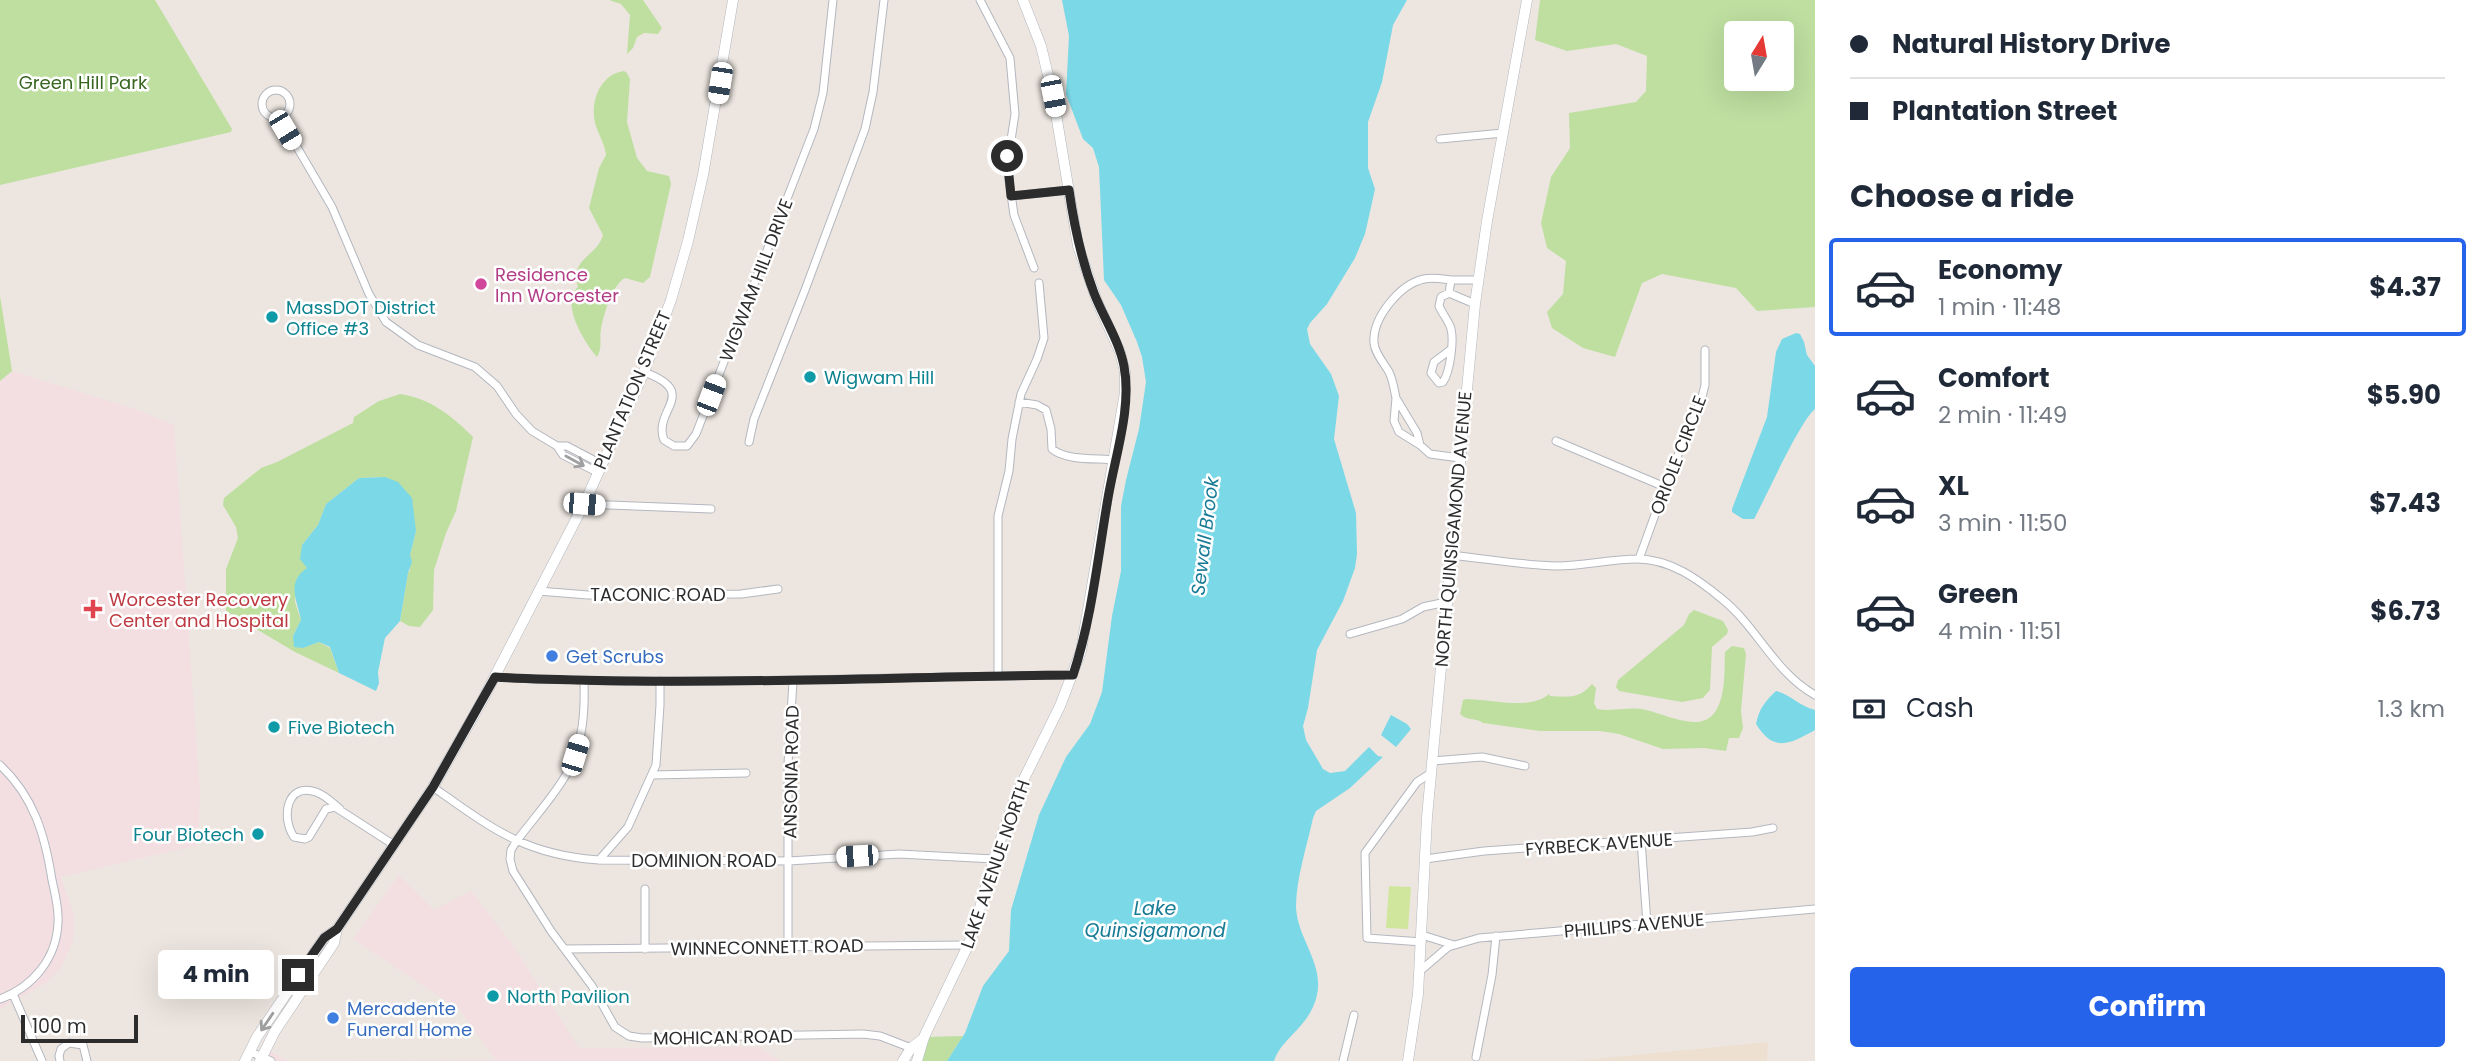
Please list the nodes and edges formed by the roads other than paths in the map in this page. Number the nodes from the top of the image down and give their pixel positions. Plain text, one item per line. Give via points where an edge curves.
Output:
1 (733, 0) edge
2 (833, 0) edge
3 (884, 0) edge
4 (980, 0) edge
5 (1023, 0) edge
6 (1527, 0) edge
7 (280, 118) junction
8 (1503, 133) junction
9 (1440, 139) dead end
10 (1069, 190) junction
11 (1011, 196) junction
12 (1034, 268) dead end
13 (1451, 280) junction
14 (1478, 280) junction
15 (1039, 284) dead end
16 (1450, 293) junction
17 (1475, 304) junction
18 (1705, 350) dead end
19 (1450, 351) dead end
20 (644, 372) junction
21 (1396, 398) junction
22 (1019, 402) junction
23 (1556, 441) dead end
24 (749, 442) dead end
25 (1420, 445) junction
26 (1460, 458) junction
27 (1115, 460) junction
28 (599, 468) junction
29 (1665, 487) junction
30 (584, 504) junction
31 (710, 509) dead end
32 (1451, 555) junction
33 (1639, 559) junction
34 (778, 590) dead end
35 (538, 591) junction
36 (1446, 602) junction
37 (1350, 634) dead end
38 (998, 675) junction
39 (1073, 675) junction
40 (495, 677) junction
41 (584, 681) junction
42 (660, 681) junction
43 (793, 681) junction
44 (1815, 695) edge
45 (1432, 761) junction
46 (0, 765) edge
47 (1525, 766) dead end
48 (746, 773) dead end
49 (1431, 773) junction
50 (652, 775) junction
51 (433, 787) junction
52 (340, 809) junction
53 (1773, 828) dead end
54 (1640, 840) junction
55 (516, 842) junction
56 (394, 845) junction
57 (994, 859) junction
58 (1425, 859) junction
59 (599, 860) junction
60 (789, 861) junction
61 (645, 889) dead end
62 (1815, 909) edge
63 (1647, 924) junction
64 (337, 929) junction
65 (1496, 936) junction
66 (1422, 939) junction
67 (968, 945) junction
68 (1454, 945) junction
69 (788, 947) junction
70 (566, 949) junction
71 (645, 949) junction
72 (1420, 971) junction
73 (13, 995) junction
74 (0, 999) edge
75 (1354, 1015) dead end
76 (916, 1054) edge
77 (248, 1056) edge
78 (1476, 1057) dead end
79 (264, 1060) edge
80 (42, 1061) edge
81 (60, 1061) edge
82 (87, 1061) edge
83 (903, 1061) edge
84 (1343, 1061) edge
85 (1408, 1061) edge

1 - 20 main road, PLANTATION STREET via 704,175 671,300
2 - 20 street, WIGWAM HILL DRIVE via 823,93 814,129 696,434 687,446 671,446 662,438 671,392 661,379
3 - 24 street via 865,129
4 - 11 street via 1010,58 1015,107 1007,156
5 - 10 main road, LAKE AVENUE NORTH via 1049,79
6 - 8 main road, NORTH QUINSIGAMOND AVENUE
7 - 7 street via 290,100 285,93 272,91 262,101 263,111 270,118
7 - 28 street via 332,207 380,315 418,345 479,369 526,426
8 - 9 street
8 - 14 main road, NORTH QUINSIGAMOND AVENUE
10 - 11 street
10 - 27 main road, LAKE AVENUE NORTH via 1085,268 1125,372
11 - 12 street
13 - 14 street
13 - 16 street
13 - 21 street via 1415,282 1392,302 1378,324 1375,349
14 - 17 main road, NORTH QUINSIGAMOND AVENUE
15 - 22 street via 1044,338
16 - 17 street
16 - 19 street via 1441,297 1439,306 1451,329
17 - 26 main road, NORTH QUINSIGAMOND AVENUE
18 - 29 street, ORIOLE CIRCLE via 1701,401
20 - 28 main road, PLANTATION STREET
21 - 25 street
21 - 25 street via 1397,429
22 - 27 street via 1046,410 1054,452
22 - 38 street via 999,508
23 - 29 street
25 - 26 street via 1430,454
26 - 32 main road, NORTH QUINSIGAMOND AVENUE
27 - 39 main road, LAKE AVENUE NORTH via 1086,630
28 - 30 main road, PLANTATION STREET
29 - 33 street, ORIOLE CIRCLE
30 - 31 street
30 - 35 main road, PLANTATION STREET
32 - 33 street via 1560,566
32 - 36 main road, NORTH QUINSIGAMOND AVENUE
33 - 44 street via 1682,571 1723,599 1791,676
34 - 35 street, TACONIC ROAD via 588,595
35 - 40 main road, PLANTATION STREET
36 - 37 street
36 - 45 main road, NORTH QUINSIGAMOND AVENUE
38 - 39 street
38 - 43 street
39 - 57 main road, LAKE AVENUE NORTH via 1016,795
40 - 41 street
40 - 51 main road, PLANTATION STREET
41 - 42 street
41 - 55 street via 584,716 568,773
42 - 43 street
42 - 50 street via 658,755
43 - 60 street, ANSONIA ROAD
45 - 47 street via 1482,757
45 - 49 main road, NORTH QUINSIGAMOND AVENUE
46 - 73 street via 22,788 40,823 58,921 53,950 44,966
48 - 50 street
49 - 58 main road, NORTH QUINSIGAMOND AVENUE
49 - 66 street via 1417,782 1365,853 1367,938
50 - 59 street via 628,827
51 - 55 street, DOMINION ROAD
51 - 56 main road, PLANTATION STREET
52 - 52 street via 326,809 303,840 294,837 288,827 288,805 301,792 315,791
52 - 56 street
53 - 54 street, FYRBECK AVENUE
54 - 58 street, FYRBECK AVENUE
54 - 63 street
55 - 59 street, DOMINION ROAD via 553,855
55 - 70 street, MOHICAN ROAD via 509,859 513,871
56 - 64 main road, PLANTATION STREET
57 - 60 street, DOMINION ROAD via 899,854
57 - 67 main road, LAKE AVENUE NORTH
58 - 66 main road, NORTH QUINSIGAMOND AVENUE
59 - 60 street, DOMINION ROAD
60 - 69 street, ANSONIA ROAD
61 - 71 street
62 - 63 street, PHILLIPS AVENUE
63 - 65 street, PHILLIPS AVENUE
64 -> 77 main road, PLANTATION STREET via 324,938
64 - 79 main road, PLANTATION STREET via 334,943 275,1031
65 - 68 street, PHILLIPS AVENUE
65 - 78 street
66 - 68 street
66 - 72 main road, NORTH QUINSIGAMOND AVENUE
67 - 69 street, WINNECONNETT ROAD
67 - 76 main road, LAKE AVENUE NORTH
68 - 72 street, PHILLIPS AVENUE
69 - 71 street, WINNECONNETT ROAD
70 - 71 street, WINNECONNETT ROAD
70 - 76 street, MOHICAN ROAD via 615,1027 633,1037 863,1034 880,1036
72 - 85 main road, NORTH QUINSIGAMOND AVENUE
73 - 74 street
73 - 80 street
75 - 84 street
76 - 83 main road, LAKE AVENUE NORTH
77 - 79 street
81 - 82 street via 61,1049 73,1043 83,1045

